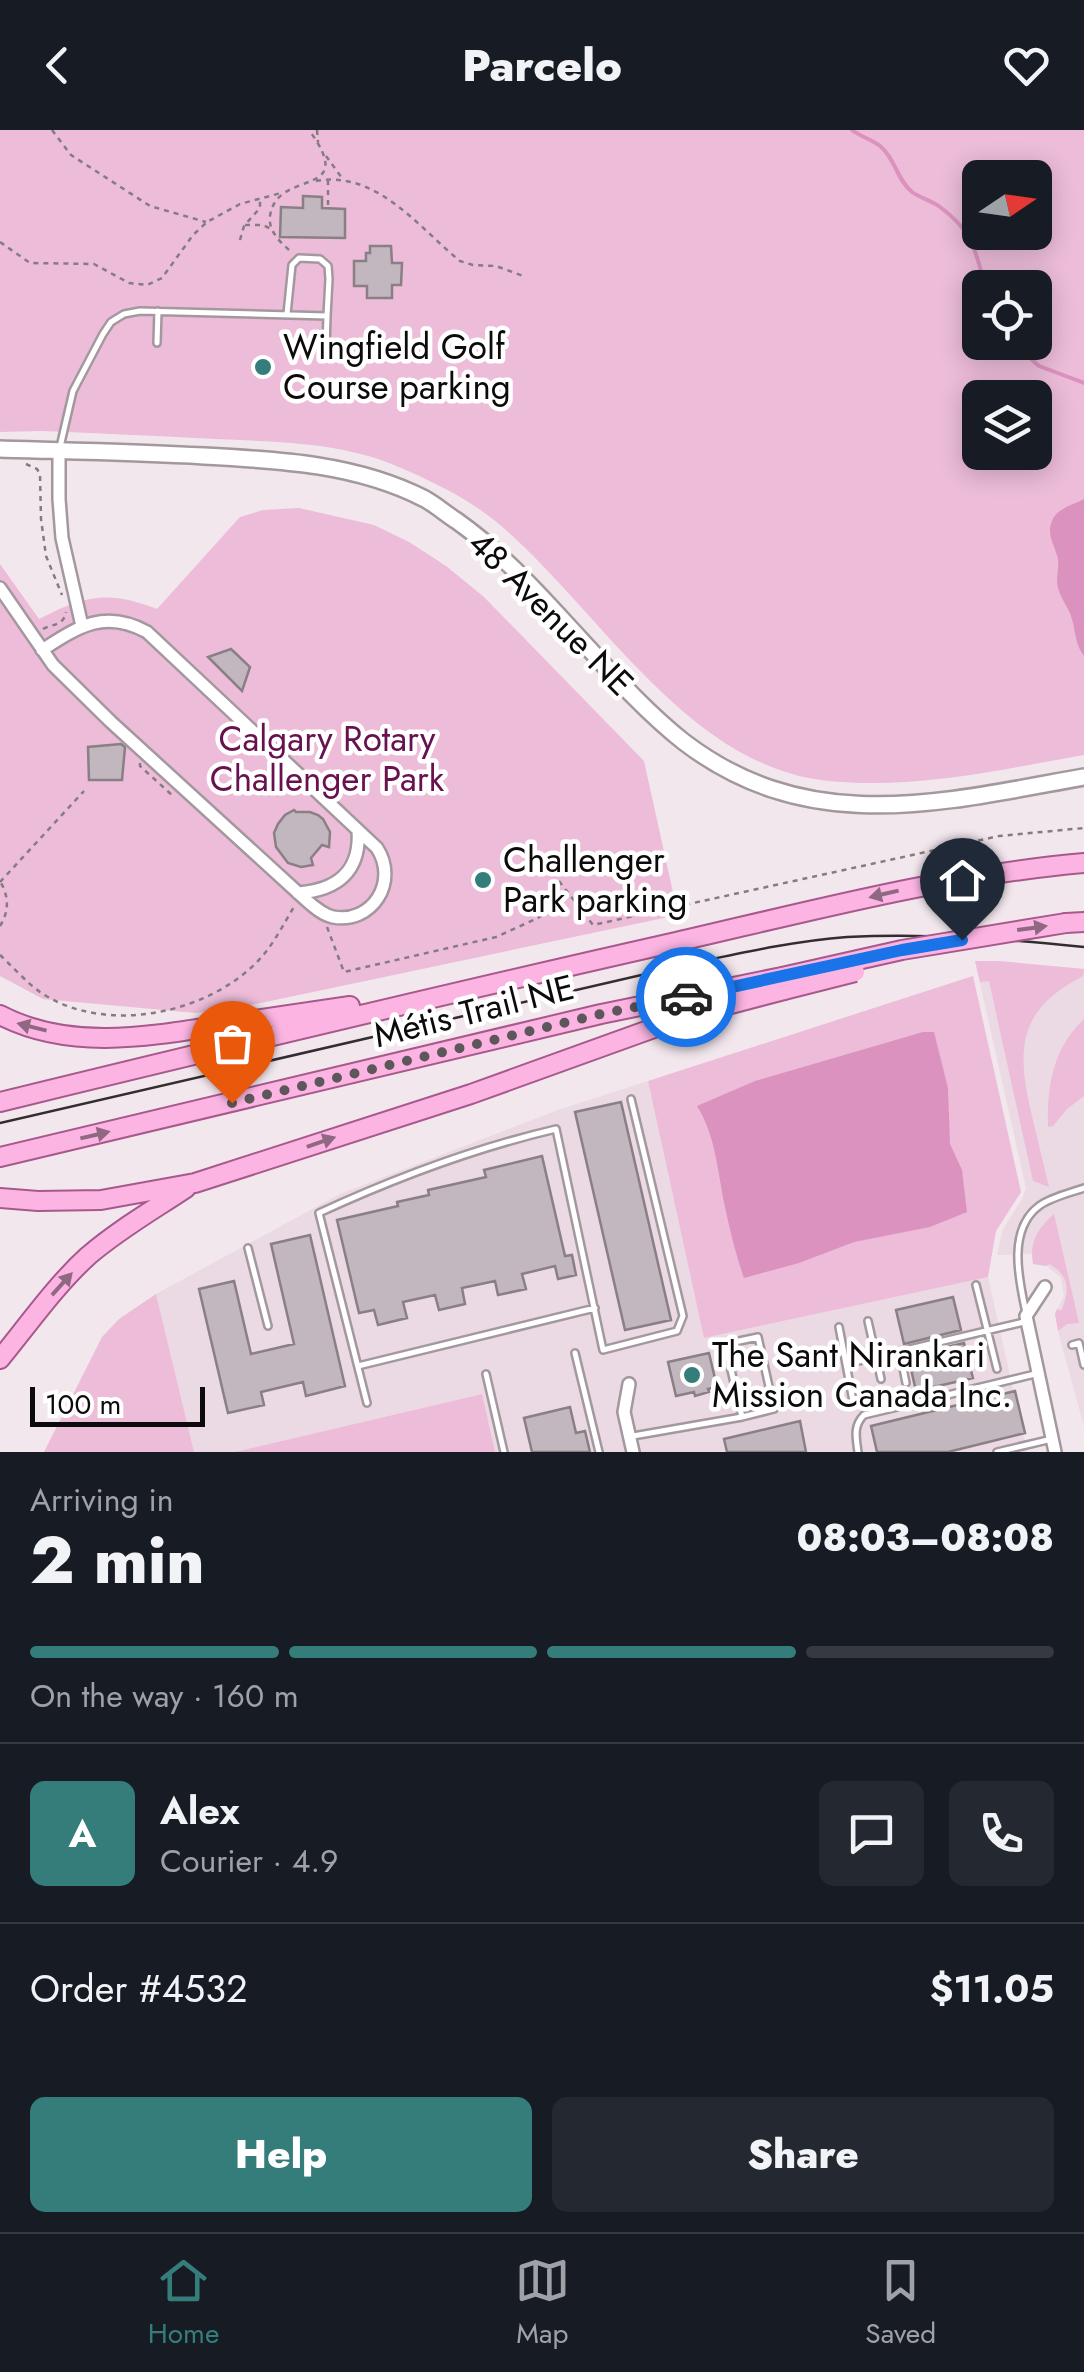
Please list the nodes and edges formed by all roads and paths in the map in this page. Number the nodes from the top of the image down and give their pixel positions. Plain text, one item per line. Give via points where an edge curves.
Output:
1 (52, 130) edge
2 (308, 130) edge
3 (318, 130) edge
4 (318, 143) junction
5 (325, 155) junction
6 (328, 179) junction
7 (343, 179) junction
8 (316, 181) junction
9 (281, 193) junction
10 (259, 200) junction
11 (328, 208) dead end
12 (207, 222) junction
13 (244, 226) junction
14 (271, 228) junction
15 (240, 240) dead end
16 (0, 242) edge
17 (290, 250) dead end
18 (526, 277) dead end
19 (158, 312) junction
20 (287, 314) junction
21 (326, 316) junction
22 (157, 343) dead end
23 (326, 347) dead end
24 (0, 449) edge
25 (60, 450) junction
26 (25, 463) dead end
27 (0, 588) edge
28 (64, 600) dead end
29 (66, 607) dead end
30 (82, 626) junction
31 (32, 636) junction
32 (42, 650) junction
33 (140, 754) dead end
34 (1084, 777) edge
35 (84, 791) dead end
36 (180, 798) dead end
37 (1084, 828) edge
38 (358, 830) junction
39 (1084, 863) edge
40 (558, 881) dead end
41 (0, 882) edge
42 (569, 896) junction
43 (297, 898) junction
44 (1075, 923) edge
45 (0, 926) edge
46 (327, 928) dead end
47 (0, 955) edge
48 (783, 984) junction
49 (440, 995) junction
50 (0, 1015) edge
51 (631, 1099) dead end
52 (0, 1102) edge
53 (0, 1156) edge
54 (195, 1183) junction
55 (1084, 1188) edge
56 (0, 1198) edge
57 (248, 1248) dead end
58 (976, 1285) dead end
59 (1045, 1287) dead end
60 (595, 1308) junction
61 (1027, 1319) junction
62 (868, 1320) dead end
63 (268, 1326) dead end
64 (839, 1326) dead end
65 (987, 1331) junction
66 (1072, 1344) dead end
67 (574, 1353) dead end
68 (900, 1353) junction
69 (876, 1358) junction
70 (0, 1359) edge
71 (846, 1364) junction
72 (1084, 1364) edge
73 (358, 1366) junction
74 (997, 1370) dead end
75 (486, 1374) dead end
76 (1038, 1374) junction
77 (880, 1378) dead end
78 (906, 1383) dead end
79 (629, 1384) dead end
80 (854, 1402) dead end
81 (367, 1403) dead end
82 (742, 1417) junction
83 (630, 1436) junction
84 (1053, 1446) edge
85 (504, 1452) edge
86 (599, 1452) edge
87 (634, 1452) edge
88 (858, 1452) edge
89 (998, 1452) edge

1 - 12 path via 71,155 150,206
2 - 4 path
3 - 4 path
4 - 5 path
5 - 7 path
5 - 8 path via 326,168
6 - 7 path
6 - 8 path
6 - 11 path
7 - 18 path via 386,196 460,262
8 - 9 path
9 - 10 path
9 - 14 path
10 - 12 path
10 - 13 path
12 - 16 path via 162,278 147,285 94,264 30,263
13 - 14 path
13 - 15 path
14 - 17 path
19 - 20 lane
19 - 22 lane
19 - 25 lane via 124,314 111,322 72,391
20 - 21 lane
20 - 21 lane via 292,265 308,258 328,266
21 - 23 lane
24 - 25 street, 48 Avenue NE
25 - 30 street via 62,538
25 - 34 street, 48 Avenue NE via 313,464 428,500 486,541 685,742 777,791 812,801 908,805
26 - 28 path via 40,474 46,556
27 - 31 street
29 - 31 path via 64,620
30 - 32 street
30 - 38 street via 115,620 147,632
31 - 32 street
32 - 43 street
33 - 36 path via 140,766
35 - 41 path
37 - 42 path via 999,836 592,926
38 - 43 street via 356,860 341,878
38 - 43 street via 386,868 376,900 360,913 332,917
39 -> 49 main road, Métis Trail NE via 927,885
40 - 42 path
41 - 45 path via 8,902
42 - 46 path via 496,936 344,972
43 - 47 path via 270,948 230,985 155,1012 106,1014 70,1006 39,991
48 -> 44 main road, Métis Trail NE, bridge via 930,945
53 -> 48 main road, Métis Trail NE via 601,1014
54 -> 48 main road
49 -> 50 main road via 139,1038 74,1037
49 - 52 main road, Métis Trail NE
51 - 60 lane via 683,1316 677,1331 604,1350
54 - 56 main road via 101,1200
70 -> 54 main road via 87,1257
55 - 61 lane via 1038,1207 1022,1228 1019,1273
57 - 63 lane
58 - 65 lane
59 - 61 street
60 - 73 lane
60 - 73 lane via 556,1129 500,1142 319,1212
61 - 65 lane
61 - 76 street
62 - 69 lane
64 - 71 lane
65 - 68 lane
65 - 74 lane
66 - 72 lane via 1079,1343
67 - 86 lane
68 - 69 lane
68 - 78 lane
69 - 71 lane
69 - 77 lane
71 - 80 lane
73 - 81 lane
75 - 85 lane
76 - 84 street
76 - 88 lane via 864,1415 855,1432
79 - 83 street via 624,1412
82 - 82 lane via 774,1409 758,1337 725,1344
82 - 83 lane
83 - 87 street
84 - 89 lane

